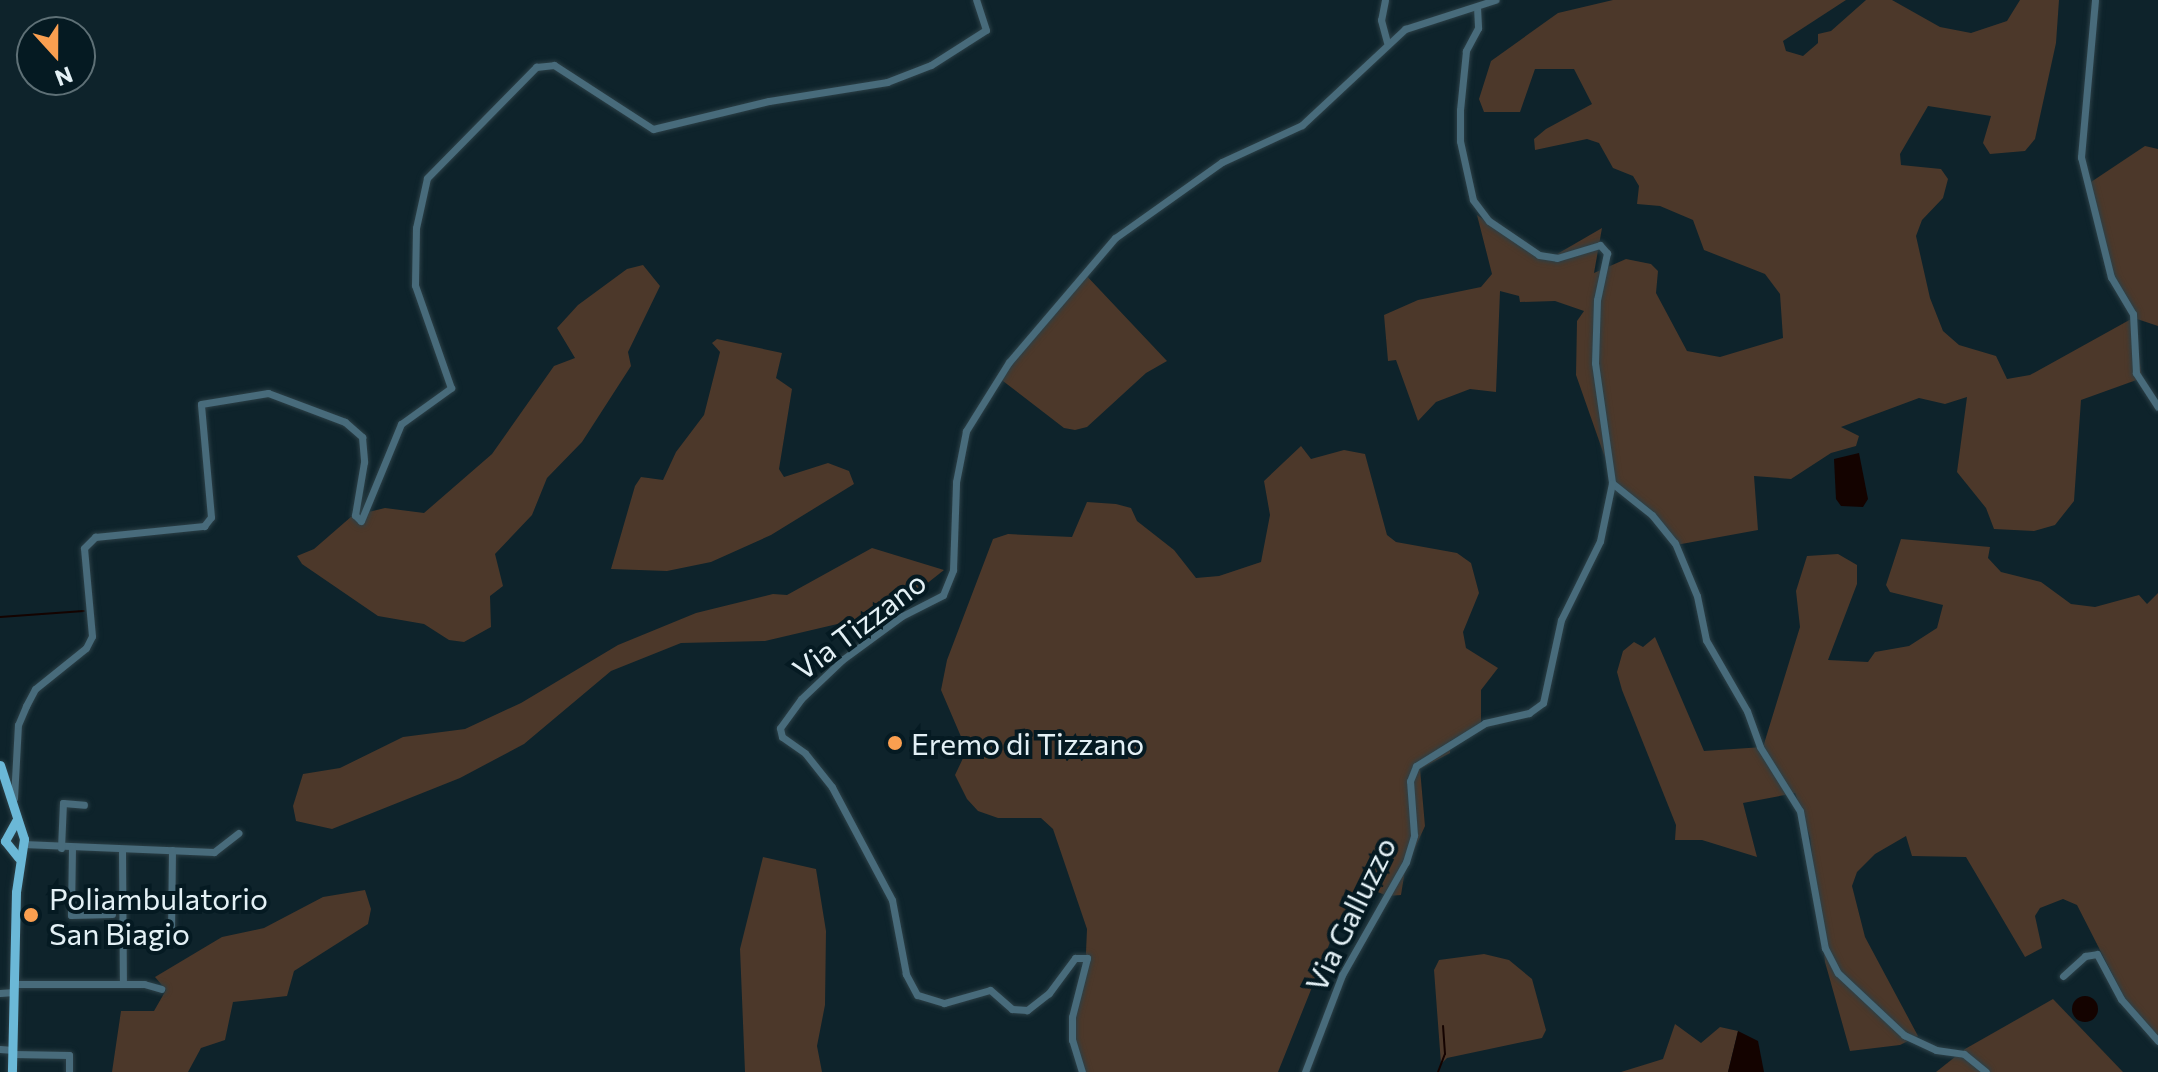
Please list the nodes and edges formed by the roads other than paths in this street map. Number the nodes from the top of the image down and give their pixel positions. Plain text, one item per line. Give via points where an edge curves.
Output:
1 (976, 0) edge
2 (1385, 0) edge
3 (1495, 0) edge
4 (2095, 0) edge
5 (1477, 7) junction
6 (1387, 42) junction
7 (2158, 407) edge
8 (1612, 483) junction
9 (0, 765) edge
10 (14, 798) junction
11 (84, 805) dead end
12 (16, 828) junction
13 (238, 833) dead end
14 (61, 848) junction
15 (72, 848) junction
16 (13, 849) edge
17 (122, 850) junction
18 (172, 850) junction
19 (112, 914) dead end
20 (171, 932) dead end
21 (2063, 976) dead end
22 (123, 984) junction
23 (15, 988) junction
24 (161, 989) dead end
25 (0, 993) edge
26 (2158, 1041) edge
27 (0, 1049) edge
28 (13, 1052) junction
29 (12, 1072) edge
30 (69, 1072) edge
31 (1082, 1072) edge
32 (1305, 1072) edge
33 (1986, 1072) edge

1 - 10 street via 986,30 920,70 887,82 769,101 653,129 554,65 536,67 427,178 416,228 415,285 451,388 401,424 361,521 355,515 364,462 362,437 345,422 268,393 201,404 211,517 204,526 95,537 84,548 92,636 35,689 25,708 18,725
2 - 6 street via 1381,20
3 - 5 street, Via Tizzano
4 - 7 street via 2081,157 2111,277 2133,314 2136,373
5 - 6 street, Via Tizzano via 1426,21
5 - 8 street via 1478,28 1466,51 1460,141 1478,210 1539,255 1557,258 1600,245 1607,253 1597,300 1595,363
6 - 31 street, Via Tizzano via 1302,125 1222,162 1129,223 1061,297 1009,362 966,431 956,482 953,570 943,595 902,616 842,660 801,699 780,728 782,737 814,763 839,798 892,900 906,974 917,995 944,1003 990,990 1012,1009 1027,1010 1049,993 1075,958 1087,958 1072,1017 1072,1040
8 - 32 street, Via Galluzzo via 1600,541 1561,620 1543,703 1529,713 1485,723 1416,766 1410,781 1414,835 1406,862 1342,975
8 - 33 street via 1652,515 1675,543 1697,596 1706,640 1747,711 1760,747 1800,811 1819,932 1838,973 1904,1035 1936,1050 1964,1054
9 - 10 main road
10 - 12 main road
11 - 14 street via 63,803
12 - 16 main road
12 - 16 main road via 5,838
13 - 18 street via 214,852
14 - 15 street
14 - 16 street
15 - 17 street
15 - 19 street via 71,915
16 - 23 main road
17 - 18 street
17 - 22 street
18 - 20 street
21 - 26 street via 2085,956 2097,954 2121,999
22 - 23 street
22 - 24 street
23 - 25 street
23 - 28 main road
27 - 28 street
28 - 29 main road
28 - 30 street via 69,1055

